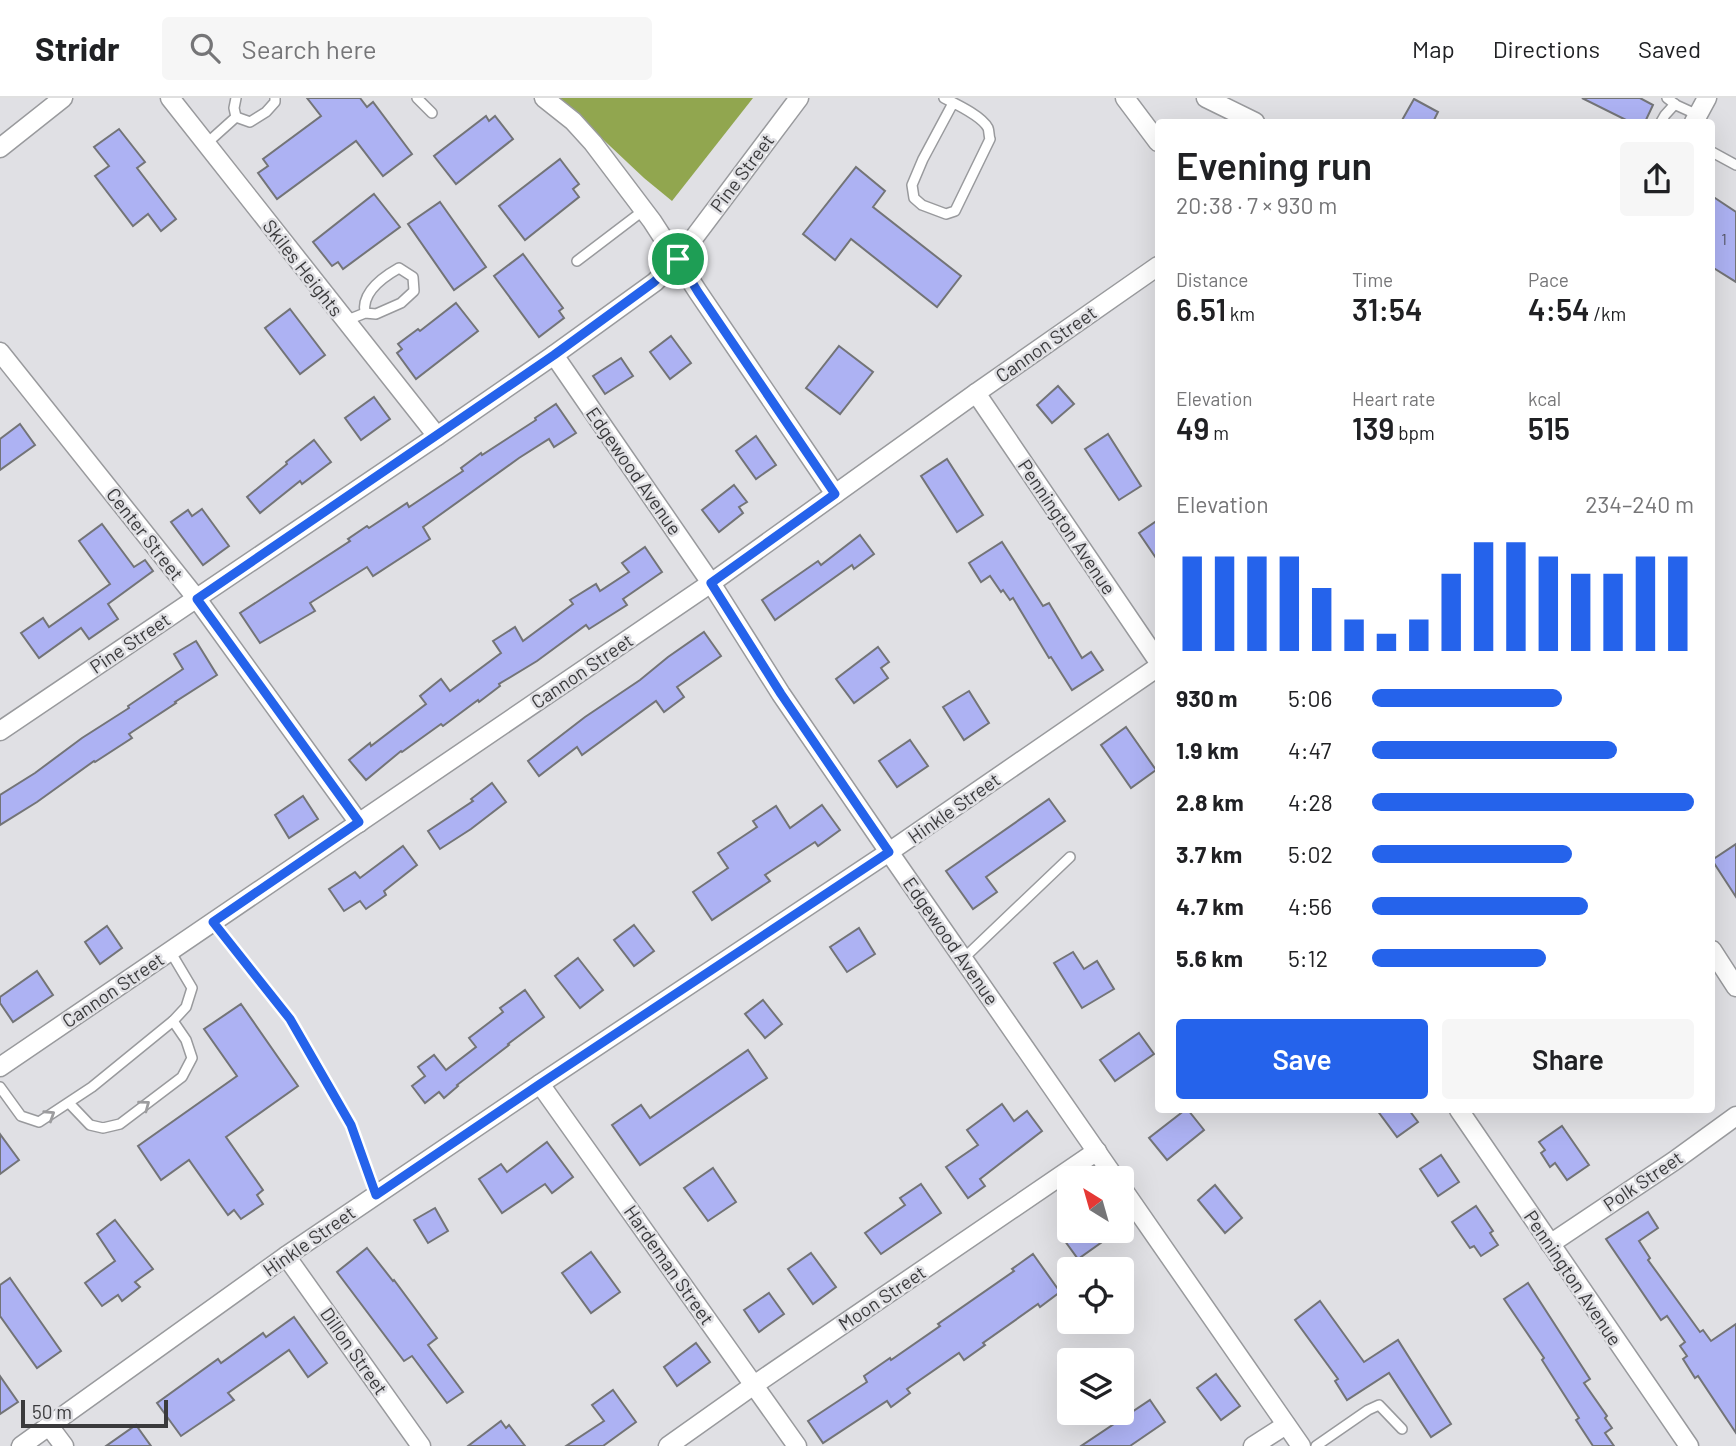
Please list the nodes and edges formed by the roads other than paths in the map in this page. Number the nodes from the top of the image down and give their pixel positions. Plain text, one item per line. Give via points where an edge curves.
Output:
1 (63, 98) edge
2 (170, 98) edge
3 (236, 98) edge
4 (275, 98) edge
5 (417, 98) edge
6 (544, 98) edge
7 (799, 98) edge
8 (1125, 98) edge
9 (1206, 98) edge
10 (1707, 98) edge
11 (949, 100) edge
12 (1671, 101) edge
13 (432, 113) dead end
14 (236, 117) junction
15 (1249, 119) edge
16 (1663, 119) edge
17 (1696, 119) edge
18 (1155, 138) edge
19 (206, 144) junction
20 (0, 148) edge
21 (1715, 154) edge
22 (1736, 165) edge
23 (645, 210) junction
24 (678, 259) junction
25 (577, 261) dead end
26 (1155, 268) edge
27 (365, 313) junction
28 (345, 321) junction
29 (0, 352) edge
30 (554, 355) junction
31 (976, 393) junction
32 (437, 436) junction
33 (835, 494) junction
34 (711, 583) junction
35 (197, 599) junction
36 (1155, 658) edge
37 (1155, 669) edge
38 (0, 731) edge
39 (359, 822) junction
40 (889, 852) junction
41 (1070, 857) dead end
42 (213, 922) junction
43 (170, 951) junction
44 (1715, 955) edge
45 (962, 959) junction
46 (1736, 987) edge
47 (173, 1021) junction
48 (0, 1067) edge
49 (540, 1084) junction
50 (0, 1087) edge
51 (69, 1102) junction
52 (1461, 1113) edge
53 (1736, 1116) edge
54 (1097, 1152) junction
55 (1107, 1166) edge
56 (376, 1195) junction
57 (1134, 1205) edge
58 (1550, 1244) junction
59 (286, 1256) junction
60 (754, 1385) junction
61 (1286, 1425) junction
62 (49, 1426) junction
63 (1402, 1429) dead end
64 (21, 1446) edge
65 (64, 1446) edge
66 (421, 1446) edge
67 (668, 1446) edge
68 (797, 1446) edge
69 (1254, 1446) edge
70 (1301, 1446) edge
71 (1316, 1446) edge
72 (1689, 1446) edge

1 - 20 street
2 - 19 street, Skiles Heights
3 - 14 lane
4 - 14 lane via 266,113 250,122
5 - 13 lane
6 - 23 street via 573,121
7 - 24 street, Pine Street
8 - 18 street
9 - 15 street
10 - 17 street
11 - 11 lane via 979,118 989,129 989,139 955,211 946,214 922,205 914,198 912,185
12 - 16 lane
12 - 17 lane
14 - 19 lane
19 - 28 street, Skiles Heights
21 - 22 lane
23 - 24 street
23 - 25 lane
24 - 30 street, Pine Street
24 - 33 street
26 - 31 street, Cannon Street
27 - 27 lane via 376,314 401,303 414,291 412,277 399,268 384,276 363,304
27 - 28 lane
28 - 32 street, Skiles Heights
29 - 35 street, Center Street
30 - 32 street, Pine Street
30 - 34 street, Edgewood Avenue
31 - 33 street, Cannon Street
31 - 36 street, Pennington Avenue
32 - 35 street, Pine Street
33 - 34 street, Cannon Street
34 - 39 street, Cannon Street
34 - 40 street, Edgewood Avenue
35 - 38 street, Pine Street
35 - 39 street, Center Street
37 - 40 street, Hinkle Street
39 - 42 street, Cannon Street
40 - 45 street, Edgewood Avenue
40 - 49 street, Hinkle Street
41 - 45 lane
42 - 43 street, Cannon Street
42 - 56 lane via 290,1019 351,1125
43 - 47 lane via 192,988 186,1007
43 - 48 street, Cannon Street
44 - 46 street
45 - 54 street, Edgewood Avenue
47 - 51 lane
51 -> 47 lane via 90,1125 103,1129 120,1124 182,1077 192,1058
49 - 56 street, Hinkle Street
49 - 60 street, Hardeman Street
50 -> 51 lane via 21,1116 39,1122
52 - 58 street, Pennington Avenue
53 - 58 street, Polk Street
54 - 55 street, Edgewood Avenue
54 - 60 street, Moon Street
56 - 59 street, Hinkle Street
57 - 61 street
58 - 72 street, Pennington Avenue
59 - 62 street, Hinkle Street
59 - 66 street, Dillon Street
60 - 67 street, Moon Street
60 - 68 street, Hardeman Street
61 - 69 street
61 - 70 street
62 - 64 street, Hinkle Street
62 - 65 street
63 - 71 lane via 1379,1405

